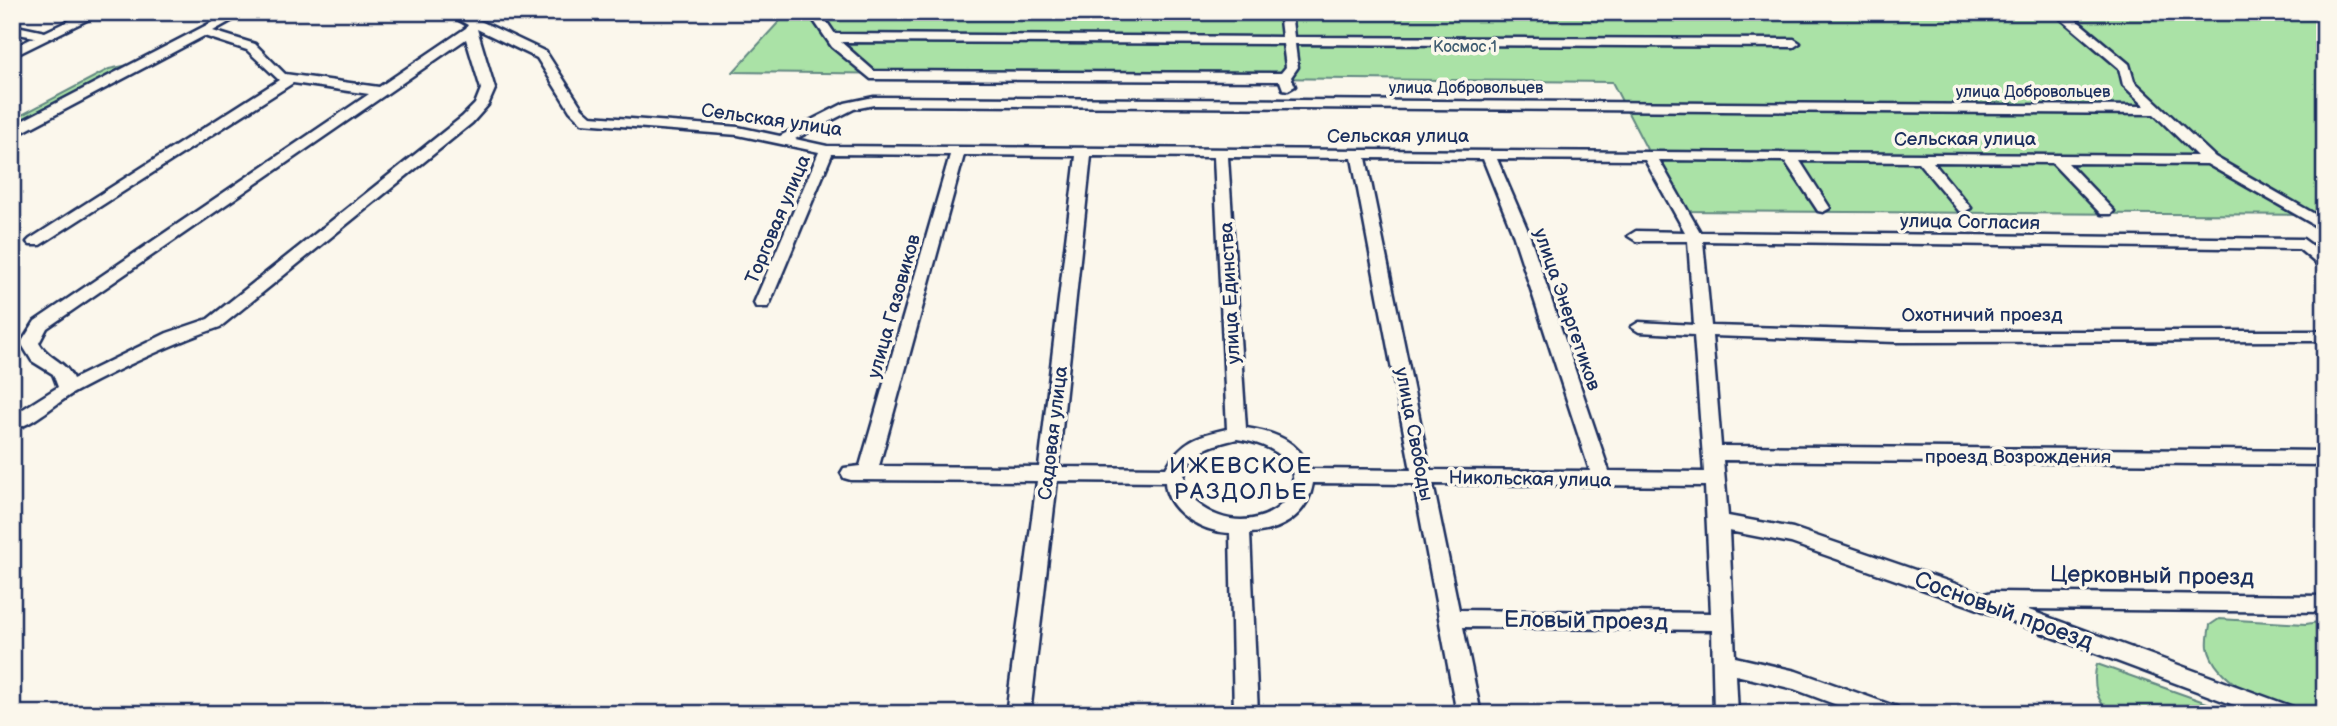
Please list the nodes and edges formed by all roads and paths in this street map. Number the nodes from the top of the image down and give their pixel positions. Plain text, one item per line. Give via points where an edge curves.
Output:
1 (241, 12) edge
2 (451, 12) edge
3 (814, 12) edge
4 (1285, 12) edge
5 (2059, 12) edge
6 (2294, 12) edge
7 (90, 15) dead end
8 (2325, 15) edge
9 (472, 27) junction
10 (12, 29) edge
11 (202, 33) junction
12 (46, 36) junction
13 (832, 38) junction
14 (1290, 39) junction
15 (1794, 43) dead end
16 (12, 53) edge
17 (1285, 77) junction
18 (290, 79) junction
19 (383, 92) junction
20 (1288, 104) junction
21 (2157, 110) junction
22 (16, 128) edge
23 (783, 139) junction
24 (827, 150) junction
25 (958, 150) junction
26 (1084, 152) junction
27 (1221, 153) junction
28 (1358, 154) junction
29 (1488, 155) junction
30 (1649, 155) junction
31 (1789, 156) junction
32 (1921, 157) junction
33 (2055, 158) junction
34 (2210, 160) junction
35 (1823, 208) dead end
36 (1964, 208) dead end
37 (2106, 211) dead end
38 (2325, 226) edge
39 (1636, 236) dead end
40 (1695, 236) junction
41 (34, 242) dead end
42 (2325, 263) edge
43 (762, 303) dead end
44 (1639, 327) dead end
45 (1704, 331) junction
46 (2325, 336) edge
47 (67, 389) junction
48 (12, 424) edge
49 (1237, 433) junction
50 (1712, 453) junction
51 (2325, 458) edge
52 (1048, 474) junction
53 (1172, 475) junction
54 (1304, 476) junction
55 (1423, 477) junction
56 (1602, 478) junction
57 (1713, 480) junction
58 (1718, 522) junction
59 (1240, 527) junction
60 (1978, 600) junction
61 (2325, 604) edge
62 (1451, 618) junction
63 (1721, 622) junction
64 (1723, 663) junction
65 (1018, 714) edge
66 (1246, 714) edge
67 (1469, 714) edge
68 (1726, 714) edge
69 (1889, 714) edge
70 (2285, 714) edge

1 - 11 street
2 - 9 street
3 - 13 street
4 - 14 street
5 - 21 street via 2125,67 2128,82
6 - 8 street
7 - 12 street
9 - 19 street
9 - 23 street, Сельская улица via 542,55 587,120 738,131
9 - 47 street via 488,89 467,120 214,323 173,337
10 - 12 street
11 - 18 street via 251,47 274,71
11 - 22 street
12 - 16 street
13 - 14 street
13 - 17 street via 871,75
14 - 15 street
14 - 17 street via 1292,67
17 - 20 street
18 - 19 street
18 - 41 street
19 - 47 street via 41,325 30,343 37,357 61,372
20 - 21 street, улица Добровольцев
20 - 23 street, улица Добровольцев via 874,101 850,106
21 - 34 street
23 - 24 street, Сельская улица
24 - 25 street, Сельская улица
24 - 43 street, Торговая улица
25 - 26 street, Сельская улица
25 - 52 street, улица Газовиков via 859,473
26 - 27 street, Сельская улица
26 - 52 street, Садовая улица
27 - 28 street, Сельская улица
27 - 49 street, улица Единства
28 - 29 street, Сельская улица
28 - 55 street, улица Свободы
29 - 30 street, Сельская улица
29 - 56 street, улица Энергетиков via 1520,231
30 - 31 street, Сельская улица
30 - 40 street
31 - 32 street, Сельская улица
31 - 35 street
32 - 33 street, Сельская улица
32 - 36 street
33 - 34 street, Сельская улица
33 - 37 street
34 - 38 street
39 - 40 street, улица Согласия
40 - 42 street, улица Согласия via 2303,244
40 - 45 street
44 - 45 street, Охотничий проезд
45 - 46 street, Охотничий проезд
45 - 50 street
47 - 48 street
49 - 53 street via 1209,438 1186,450
49 - 54 street via 1265,438 1288,450
50 - 51 street, проезд Возрождения
50 - 57 street
52 - 53 street
52 - 65 street, Садовая улица
53 - 59 street via 1183,505 1198,517
54 - 55 street, Никольская улица
54 - 59 street via 1296,506 1262,525
55 - 56 street, Никольская улица
55 - 62 street, улица Свободы
56 - 57 street, Никольская улица
57 - 58 street
58 - 60 street, Сосновый проезд via 1793,536
58 - 63 street
59 - 66 street
60 - 61 street, Церковный проезд
60 - 70 street, Сосновый проезд
62 - 63 street, Еловый проезд
62 - 67 street, улица Свободы
63 - 64 street
64 - 68 street
64 - 69 street via 1796,680

